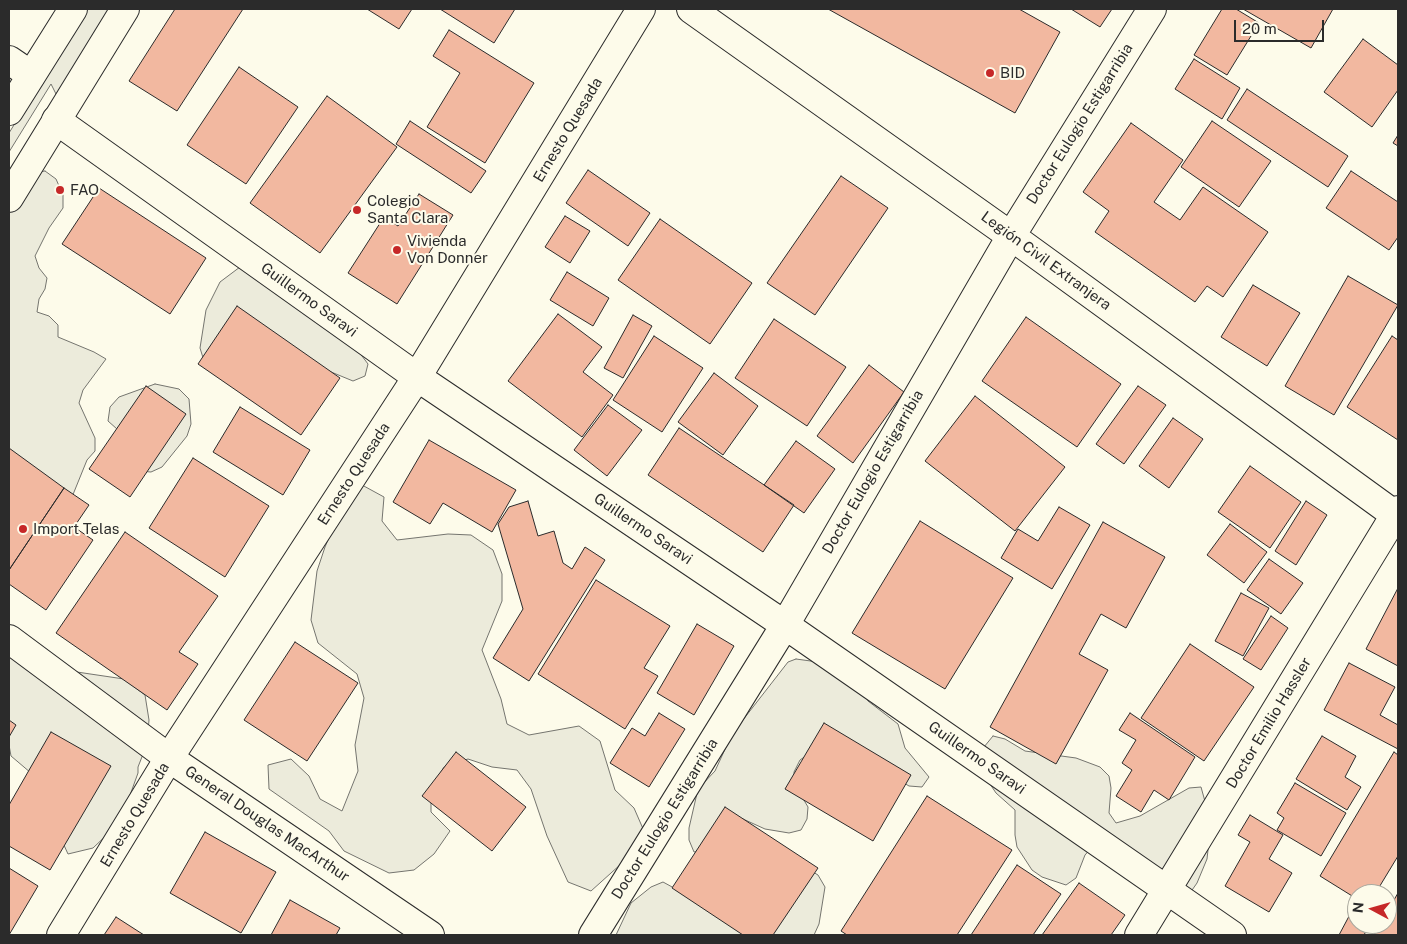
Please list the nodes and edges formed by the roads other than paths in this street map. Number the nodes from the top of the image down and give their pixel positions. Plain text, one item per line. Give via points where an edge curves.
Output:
1 (73, 9) edge
2 (125, 9) edge
3 (641, 9) edge
4 (691, 9) edge
5 (1152, 9) edge
6 (9, 60) edge
7 (31, 75) junction
8 (9, 110) edge
9 (56, 120) junction
10 (9, 198) edge
11 (1011, 236) junction
12 (418, 378) junction
13 (1397, 514) edge
14 (785, 625) junction
15 (9, 639) edge
16 (169, 758) junction
17 (1167, 892) junction
18 (61, 935) edge
19 (430, 935) edge
20 (593, 935) edge
21 (1139, 935) edge
22 (1232, 935) edge

1 - 7 main road
2 - 9 main road
3 - 12 main road, Ernesto Quesada
4 - 11 main road, Legión Civil Extranjera
5 - 11 main road, Doctor Eulogio Estigarribia
6 - 7 main road
7 - 8 main road
9 - 10 main road
9 - 12 main road, Guillermo Saravi
11 - 13 main road, Legión Civil Extranjera
11 - 14 main road, Doctor Eulogio Estigarribia
12 - 14 main road, Guillermo Saravi
12 - 16 main road, Ernesto Quesada
13 - 17 main road, Doctor Emilio Hassler
14 - 17 main road, Guillermo Saravi
14 - 20 main road, Doctor Eulogio Estigarribia
15 - 16 main road, General Douglas MacArthur
16 - 18 main road, Ernesto Quesada
16 - 19 main road, General Douglas MacArthur
17 - 21 main road, Doctor Emilio Hassler
17 - 22 main road, Guillermo Saravi

